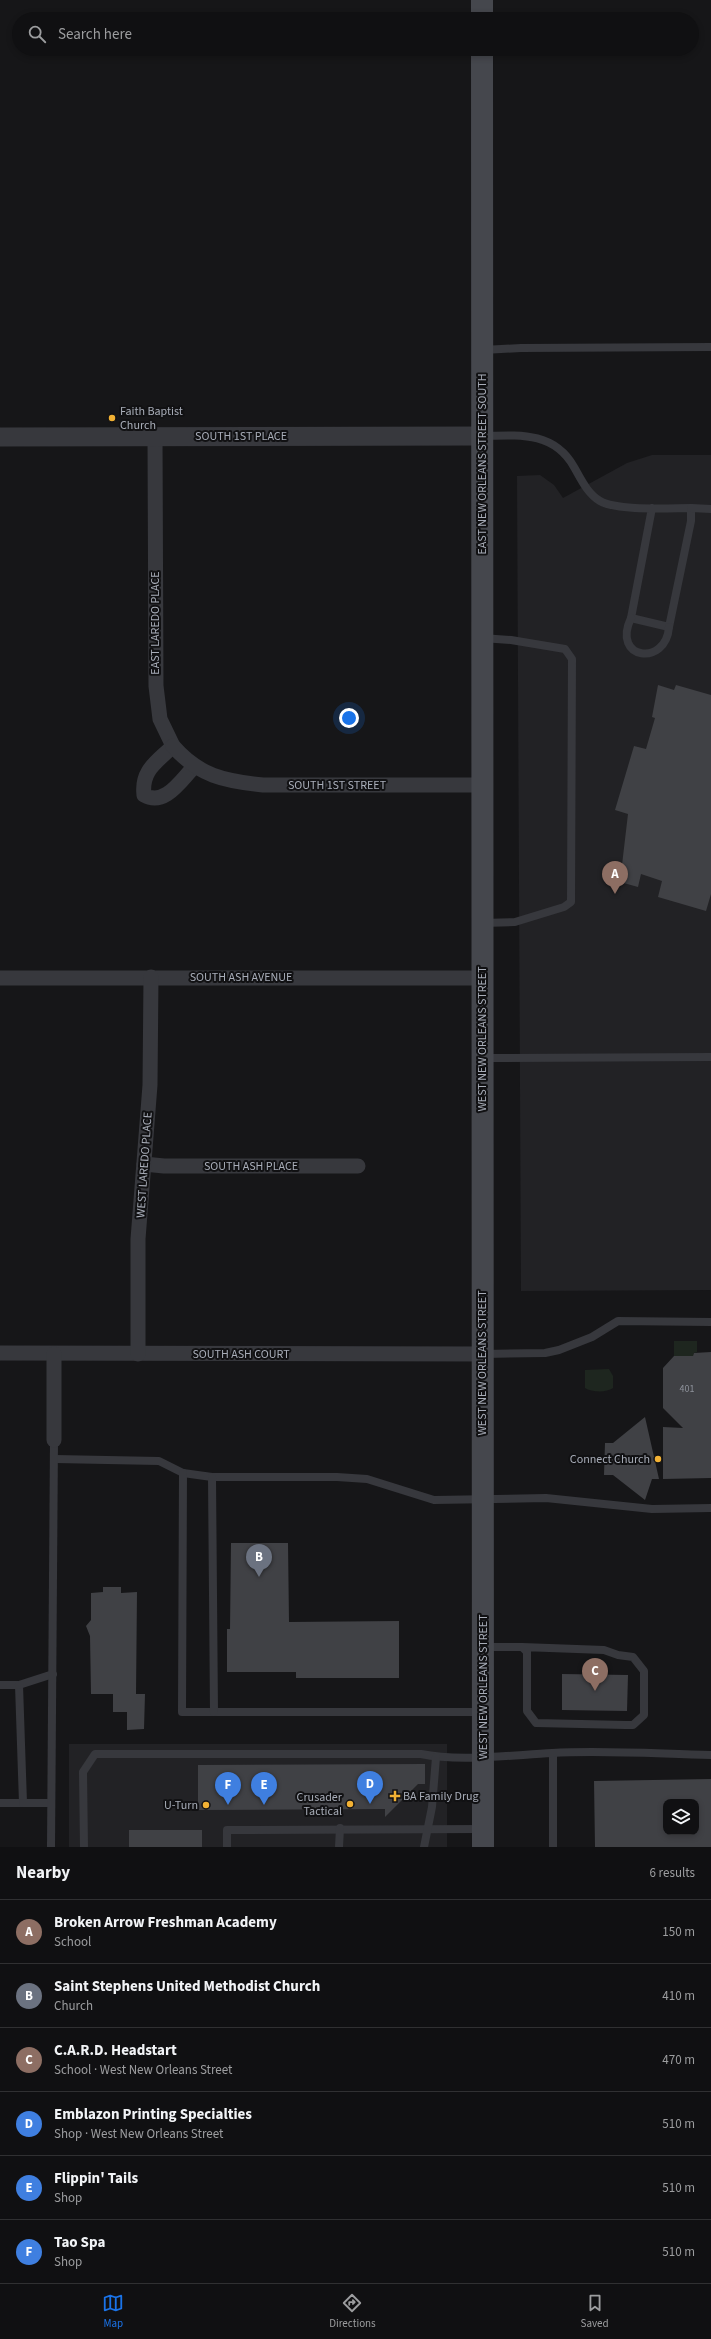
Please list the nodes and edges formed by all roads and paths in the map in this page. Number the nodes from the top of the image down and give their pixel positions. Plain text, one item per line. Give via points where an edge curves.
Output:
1 (482, 0) edge
2 (482, 12) edge
3 (482, 56) edge
4 (711, 347) edge
5 (482, 350) junction
6 (0, 436) edge
7 (155, 436) junction
8 (482, 436) junction
9 (652, 508) junction
10 (691, 508) junction
11 (711, 509) edge
12 (631, 618) junction
13 (669, 627) junction
14 (482, 638) junction
15 (173, 746) junction
16 (194, 766) junction
17 (482, 785) junction
18 (482, 879) joint
19 (482, 923) junction
20 (151, 977) junction
21 (0, 978) edge
22 (482, 978) junction
23 (711, 1057) edge
24 (482, 1058) junction
25 (144, 1164) junction
26 (358, 1166) dead end
27 (711, 1322) edge
28 (0, 1353) edge
29 (54, 1354) junction
30 (138, 1354) junction
31 (482, 1354) junction
32 (54, 1440) joint
33 (55, 1459) junction
34 (183, 1473) junction
35 (212, 1477) junction
36 (482, 1498) junction
37 (711, 1508) edge
38 (482, 1647) junction
39 (522, 1647) junction
40 (52, 1674) junction
41 (0, 1685) edge
42 (19, 1685) junction
43 (214, 1712) junction
44 (482, 1712) junction
45 (553, 1753) junction
46 (711, 1755) edge
47 (483, 1756) junction
48 (436, 1757) junction
49 (51, 1802) junction
50 (0, 1803) edge
51 (23, 1803) junction
52 (340, 1828) junction
53 (426, 1828) junction
54 (483, 1838) edge
55 (51, 1847) edge
56 (84, 1847) edge
57 (227, 1847) edge
58 (339, 1847) edge
59 (424, 1847) edge
60 (553, 1847) edge

1 - 2 main road
3 - 5 main road, EAST NEW ORLEANS STREET SOUTH
4 - 5 lane
5 - 8 main road, EAST NEW ORLEANS STREET SOUTH
6 - 7 street, SOUTH 1ST PLACE
7 - 8 street, SOUTH 1ST PLACE
7 - 15 street, EAST LAREDO PLACE via 156,686 160,718
8 - 9 lane via 516,435 541,438 562,449 590,493 601,502 623,507
8 - 14 main road, EAST NEW ORLEANS STREET SOUTH
9 - 10 lane
9 - 12 lane
10 - 11 lane
10 - 13 lane via 691,521
12 - 13 lane
12 - 13 lane via 625,630 625,639 636,652 644,654 662,646 668,637
14 - 17 main road, EAST NEW ORLEANS STREET SOUTH
14 - 19 lane via 565,649 572,659 572,667 571,902 564,907 515,922
15 - 16 street, SOUTH 1ST STREET
15 - 16 street via 145,774 144,795 151,799 160,799
16 - 17 street, SOUTH 1ST STREET via 220,779 263,785
17 - 18 main road, EAST NEW ORLEANS STREET SOUTH
18 - 19 main road, WEST NEW ORLEANS STREET
19 - 22 main road, WEST NEW ORLEANS STREET
20 - 21 street, SOUTH ASH AVENUE
20 - 22 street, SOUTH ASH AVENUE
20 - 25 street, WEST LAREDO PLACE via 150,1085
22 - 24 main road, WEST NEW ORLEANS STREET
23 - 24 lane
24 - 31 main road, WEST NEW ORLEANS STREET
25 - 26 street, SOUTH ASH PLACE
25 - 30 street, WEST LAREDO PLACE via 138,1239
27 - 31 lane via 618,1321 592,1337 559,1350 545,1353
28 - 29 street, SOUTH ASH COURT
29 - 30 street, SOUTH ASH COURT
29 - 32 street
30 - 31 street, SOUTH ASH COURT
31 - 36 main road, WEST NEW ORLEANS STREET
32 - 33 lane
33 - 34 lane via 159,1462
33 - 40 lane
34 - 35 lane
34 - 43 lane via 182,1712
35 - 36 lane via 367,1479 434,1500
35 - 43 lane
36 - 37 lane via 546,1498 652,1509
36 - 38 main road, WEST NEW ORLEANS STREET
38 - 39 lane
38 - 44 main road, WEST NEW ORLEANS STREET
39 - 39 lane via 604,1650 618,1656 633,1657 644,1671 644,1715 633,1725 536,1723 527,1711 527,1652
40 - 42 lane
40 - 49 lane
41 - 42 lane
42 - 51 lane
43 - 44 lane
44 - 47 main road, WEST NEW ORLEANS STREET
45 - 46 lane
45 - 47 lane
45 - 60 lane
47 - 48 lane
47 - 54 main road, WEST NEW ORLEANS STREET
48 - 53 lane via 432,1806
48 - 56 lane via 421,1754 95,1754 83,1772
49 - 51 lane
49 - 55 lane
50 - 51 lane
52 - 53 lane
52 - 57 lane via 227,1830
52 - 58 lane
53 - 54 lane
53 - 59 lane

